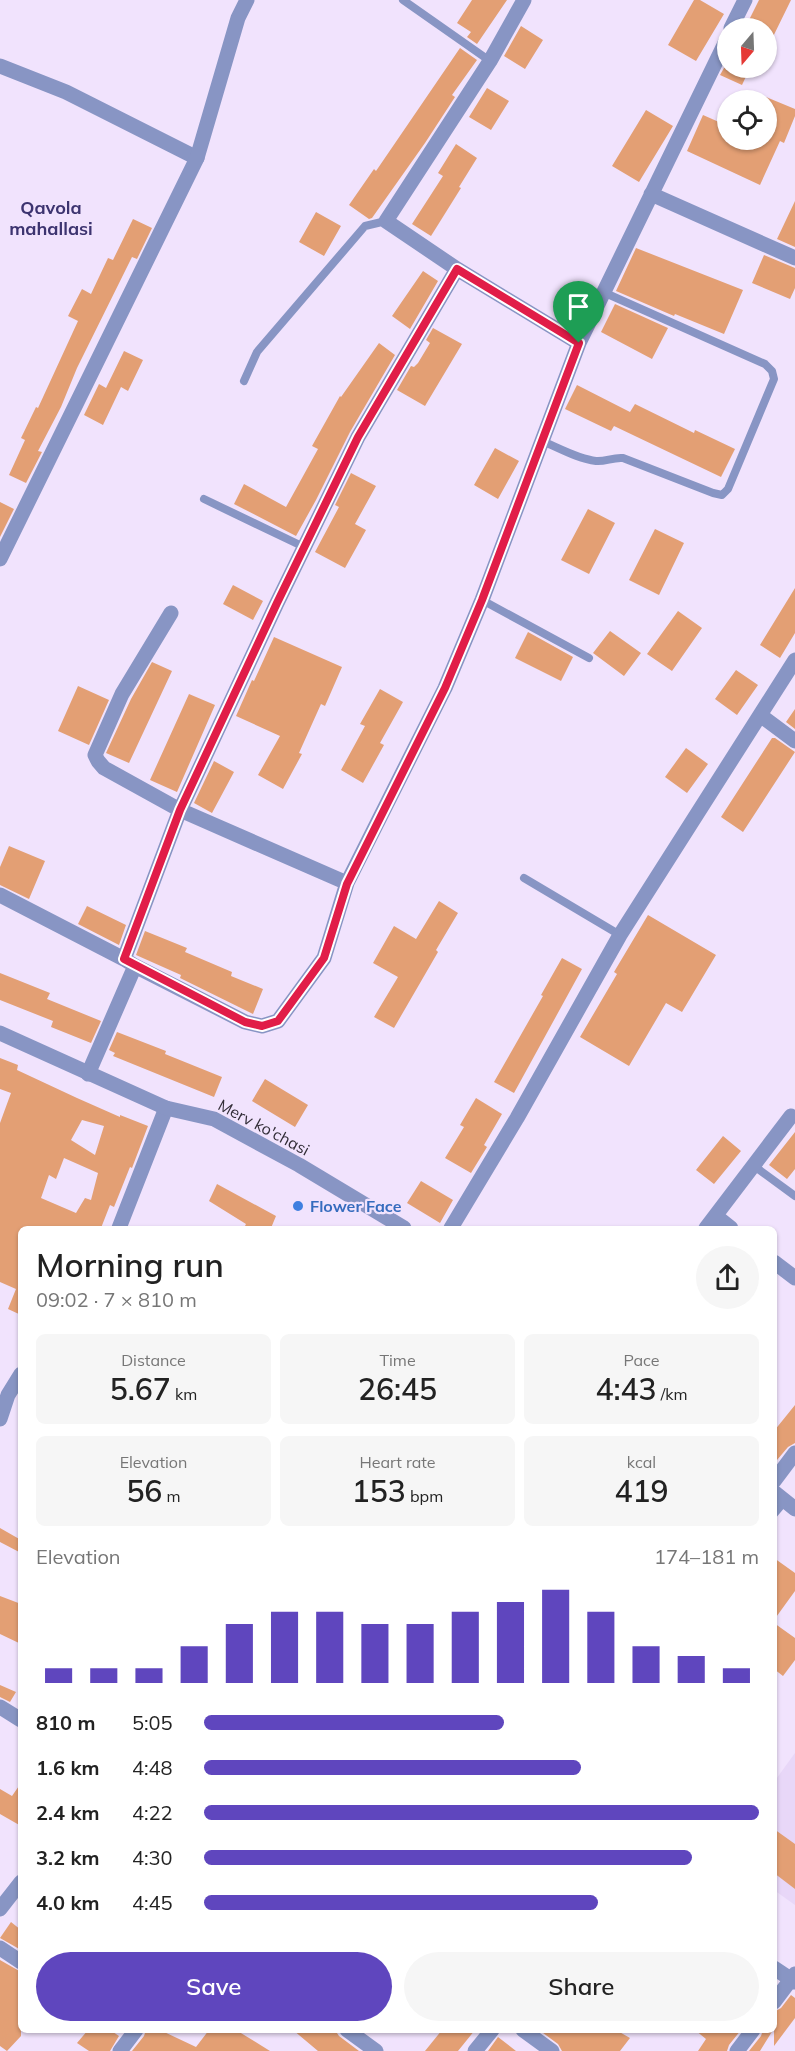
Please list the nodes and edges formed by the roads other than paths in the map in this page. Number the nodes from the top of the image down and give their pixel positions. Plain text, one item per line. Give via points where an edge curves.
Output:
1 (247, 0) edge
2 (403, 0) edge
3 (524, 0) edge
4 (745, 0) edge
5 (736, 18) edge
6 (717, 59) edge
7 (490, 61) junction
8 (0, 66) edge
9 (197, 158) junction
10 (651, 194) junction
11 (386, 221) junction
12 (795, 258) edge
13 (457, 269) junction
14 (603, 292) junction
15 (579, 343) junction
16 (244, 381) dead end
17 (542, 441) junction
18 (204, 499) dead end
19 (304, 548) junction
20 (0, 559) edge
21 (482, 600) junction
22 (171, 613) dead end
23 (589, 658) dead end
24 (795, 660) edge
25 (760, 716) junction
26 (795, 741) edge
27 (180, 810) junction
28 (524, 878) dead end
29 (347, 884) junction
30 (0, 895) edge
31 (620, 935) junction
32 (130, 962) junction
33 (0, 1033) edge
34 (88, 1074) junction
35 (166, 1108) junction
36 (791, 1116) dead end
37 (754, 1166) junction
38 (795, 1196) edge
39 (711, 1222) edge
40 (120, 1226) edge
41 (401, 1226) edge
42 (452, 1226) edge
43 (777, 1264) edge
44 (795, 1278) edge
45 (18, 1379) edge
46 (0, 1419) edge
47 (795, 1453) edge
48 (777, 1477) edge
49 (0, 1707) edge
50 (18, 1718) edge
51 (18, 1886) edge
52 (0, 1909) edge
53 (0, 1948) edge
54 (18, 1960) edge
55 (777, 1970) edge
56 (794, 1978) edge
57 (777, 1998) edge
58 (131, 2033) edge
59 (351, 2033) edge
60 (490, 2033) edge
61 (527, 2033) edge
62 (751, 2033) edge
63 (120, 2051) edge
64 (376, 2051) edge
65 (475, 2051) edge
66 (552, 2051) edge
67 (737, 2051) edge

1 - 9 street via 238,18
2 - 7 lane
3 - 7 street
4 - 5 street
6 - 10 street
7 - 11 street
8 - 9 street via 66,92
9 - 20 street
10 - 12 street
10 - 14 street
11 - 13 street
11 - 16 lane via 365,226 257,352
13 - 15 street
13 - 19 street via 358,437
14 - 15 street
14 - 17 lane via 765,364 774,379 728,489 722,495 623,458 593,461
15 - 17 street
17 - 21 street
18 - 19 lane
19 - 27 street
21 - 23 lane
21 - 29 street via 445,688
22 - 27 street via 123,694 95,754 104,768
24 - 25 street
25 - 26 street
25 - 31 street
27 - 29 street
27 - 32 street
28 - 31 lane
29 - 32 street via 324,958 278,1021 262,1026 245,1022
30 - 32 street
31 - 42 street
32 - 34 street
33 - 34 street, Merv ko'chasi
34 - 35 street, Merv ko'chasi
35 - 40 street
35 - 41 street, Merv ko'chasi via 214,1119
36 - 37 street
37 - 38 lane
37 - 39 street
43 - 44 street
45 - 46 street
47 - 48 street
49 - 50 street
51 - 52 street
53 - 54 street
55 - 56 street
56 - 57 street
58 - 63 street
59 - 64 street
60 - 65 street
61 - 66 street
62 - 67 street

